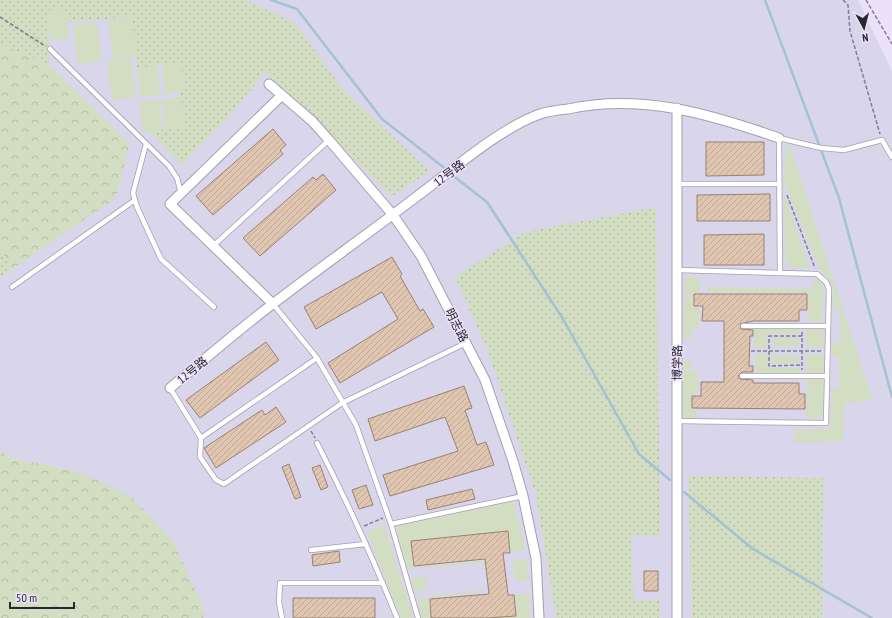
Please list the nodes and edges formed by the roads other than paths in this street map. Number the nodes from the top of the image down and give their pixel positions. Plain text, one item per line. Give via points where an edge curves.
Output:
1 (50, 49) road end
2 (269, 84) dead end
3 (282, 95) junction
4 (677, 108) junction
5 (779, 138) junction
6 (329, 140) junction
7 (146, 144) junction
8 (892, 157) edge
9 (677, 184) junction
10 (779, 184) junction
11 (182, 193) junction
12 (135, 200) junction
13 (393, 215) junction
14 (213, 246) junction
15 (678, 270) junction
16 (780, 272) junction
17 (12, 287) dead end
18 (273, 304) junction
19 (214, 307) dead end
20 (742, 326) dead end
21 (828, 326) junction
22 (466, 344) junction
23 (317, 358) junction
24 (742, 376) dead end
25 (827, 376) junction
26 (170, 388) joint
27 (342, 403) junction
28 (676, 421) junction
29 (201, 438) junction
30 (317, 443) road end
31 (523, 496) junction
32 (391, 524) junction
33 (366, 544) junction
34 (312, 550) dead end
35 (383, 583) junction
36 (282, 618) edge
37 (397, 618) edge
38 (418, 618) edge
39 (539, 618) edge
40 (677, 618) edge

1 - 7 lane
2 - 3 street, 明志路
3 - 6 street, 明志路
3 - 11 street
4 - 5 street, 12号路 via 726,120
4 - 9 street, 博学路
4 - 13 street, 12号路 via 620,103 582,105 540,114 510,129
5 - 8 lane via 821,148 844,150 882,140
5 - 10 lane
6 - 13 street, 明志路
6 - 14 lane
7 - 11 lane via 169,166 177,178
7 - 12 lane via 134,193
9 - 10 lane
9 - 15 street, 博学路
10 - 16 lane
11 - 14 street via 170,204
12 - 17 lane
12 - 19 lane via 161,259
13 - 18 street, 12号路
13 - 22 street, 明志路 via 421,256
14 - 18 street
15 - 16 lane
15 - 28 street, 博学路
16 - 21 lane via 817,274 826,282 829,289
18 - 23 lane
18 - 26 street, 12号路
20 - 21 lane
21 - 25 lane
22 - 27 lane
22 - 31 street, 明志路 via 485,380
23 - 27 lane
23 - 29 lane
24 - 25 lane
25 - 28 lane via 826,423
26 - 29 lane
27 - 29 lane via 224,484 216,480 200,457
27 - 32 lane via 356,425
28 - 40 street, 博学路
30 - 33 lane
31 - 32 lane
31 - 39 street, 明志路 via 536,558
32 - 38 lane
33 - 34 lane
33 - 35 lane
35 - 36 lane via 280,583 279,602
35 - 37 lane

